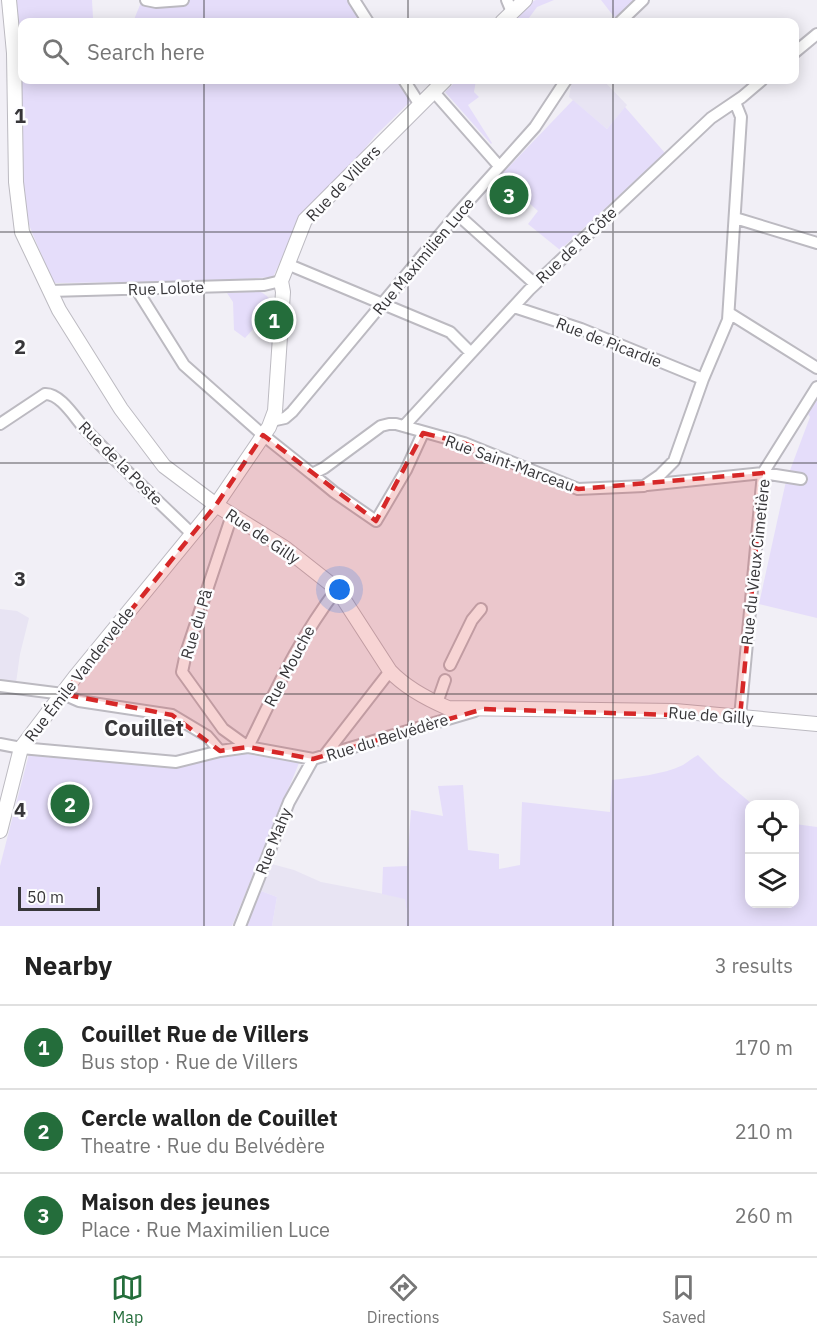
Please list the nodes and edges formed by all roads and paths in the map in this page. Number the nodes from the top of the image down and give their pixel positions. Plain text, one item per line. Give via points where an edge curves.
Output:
1 (9, 0) edge
2 (146, 0) edge
3 (183, 0) edge
4 (354, 0) edge
5 (525, 0) edge
6 (643, 0) edge
7 (509, 6) edge
8 (365, 18) edge
9 (624, 18) edge
10 (817, 34) edge
11 (799, 50) edge
12 (407, 84) edge
13 (441, 84) edge
14 (563, 84) edge
15 (757, 84) edge
16 (434, 91) junction
17 (735, 102) junction
18 (420, 105) junction
19 (499, 166) junction
20 (457, 214) junction
21 (735, 218) junction
22 (817, 243) edge
23 (287, 264) junction
24 (281, 281) junction
25 (535, 284) junction
26 (137, 290) junction
27 (50, 291) junction
28 (383, 303) junction
29 (514, 307) junction
30 (729, 313) junction
31 (471, 353) junction
32 (817, 368) edge
33 (704, 379) junction
34 (817, 387) edge
35 (271, 421) junction
36 (0, 424) edge
37 (404, 426) junction
38 (423, 433) junction
39 (263, 435) junction
40 (763, 473) junction
41 (312, 474) junction
42 (801, 479) dead end
43 (644, 486) junction
44 (216, 505) junction
45 (232, 515) junction
46 (192, 533) junction
47 (337, 589) junction
48 (481, 609) dead end
49 (450, 665) dead end
50 (390, 671) junction
51 (445, 680) dead end
52 (0, 686) edge
53 (63, 694) junction
54 (437, 703) junction
55 (483, 709) junction
56 (740, 717) junction
57 (817, 724) edge
58 (0, 744) edge
59 (248, 747) junction
60 (21, 748) junction
61 (220, 750) junction
62 (318, 758) junction
63 (0, 831) edge
64 (240, 926) edge

1 - 27 main road, Rue de Gilly via 16,182 22,232
2 - 3 street
4 - 8 street
5 - 7 main road
6 - 9 street
10 - 11 street
12 - 18 street
13 - 16 main road, Rue de Villers
14 - 19 street, Rue Maximilien Luce via 536,127
15 - 17 street, Rue de la Côte
16 - 18 main road, Rue de Villers
16 - 19 street
17 - 21 street via 741,117
17 - 25 street, Rue de la Côte via 711,117
18 - 23 main road, Rue de Villers via 305,220
19 - 20 street, Rue Maximilien Luce
20 - 25 street
20 - 28 street, Rue Maximilien Luce
21 - 22 street
21 - 30 street
23 - 24 main road, Rue de Villers
23 - 28 street
24 - 26 street, Rue Lolote
24 - 35 main road, Rue de Villers
25 - 29 street, Rue de la Côte
26 - 27 street, Rue Lolote
26 - 39 street via 184,365
27 - 44 main road, Rue de Gilly via 121,409 164,466
28 - 31 street via 450,332
28 - 35 street, Rue Maximilien Luce via 292,412
29 - 31 street, Rue de la Côte
29 - 33 street, Rue de Picardie
30 - 32 street
30 - 33 street
31 - 37 street, Rue de la Côte
33 - 43 street via 674,461
34 - 40 street, Rue du Vieux Cimetière
35 - 39 main road, Rue de Villers
36 - 46 street, Rue de la Poste via 50,394
37 - 38 street, Rue Saint-Marceau
37 - 41 street, Rue Saint-Marceau via 381,426
38 - 41 street via 376,521
38 - 43 street, Rue Saint-Marceau via 464,443 578,489
39 - 41 street
39 - 44 main road, Rue de Villers
40 - 42 street, Rue Saint-Marceau
40 - 43 street, Rue Saint-Marceau
40 - 56 street, Rue du Vieux Cimetière
44 - 45 main road, Rue de Gilly
44 - 46 main road, Rue de Villers
45 - 47 main road, Rue de Gilly via 285,548
45 - 59 street, Rue du Pâ via 182,672 223,729
46 - 53 main road, Rue Émile Vandervelde
47 - 50 main road, Rue de Gilly
47 - 59 street, Rue Mouche via 296,649
48 - 49 street
50 - 54 main road, Rue de Gilly
50 - 62 street, Rue Mahy
51 - 54 street
52 - 53 street
53 - 60 main road, Rue Émile Vandervelde
53 - 61 street via 79,701 172,715 207,736
54 - 55 main road, Rue de Gilly via 448,708
55 - 56 main road, Rue de Gilly via 675,711
55 - 62 street, Rue du Belvédère
56 - 57 main road, Rue de Gilly
58 - 60 street, Rue du Belvédère
59 - 61 street, Rue du Belvédère
59 - 62 street, Rue du Belvédère
60 - 61 street, Rue du Belvédère via 176,762
60 - 63 main road, Rue Émile Vandervelde
62 - 64 street, Rue Mahy via 289,802

